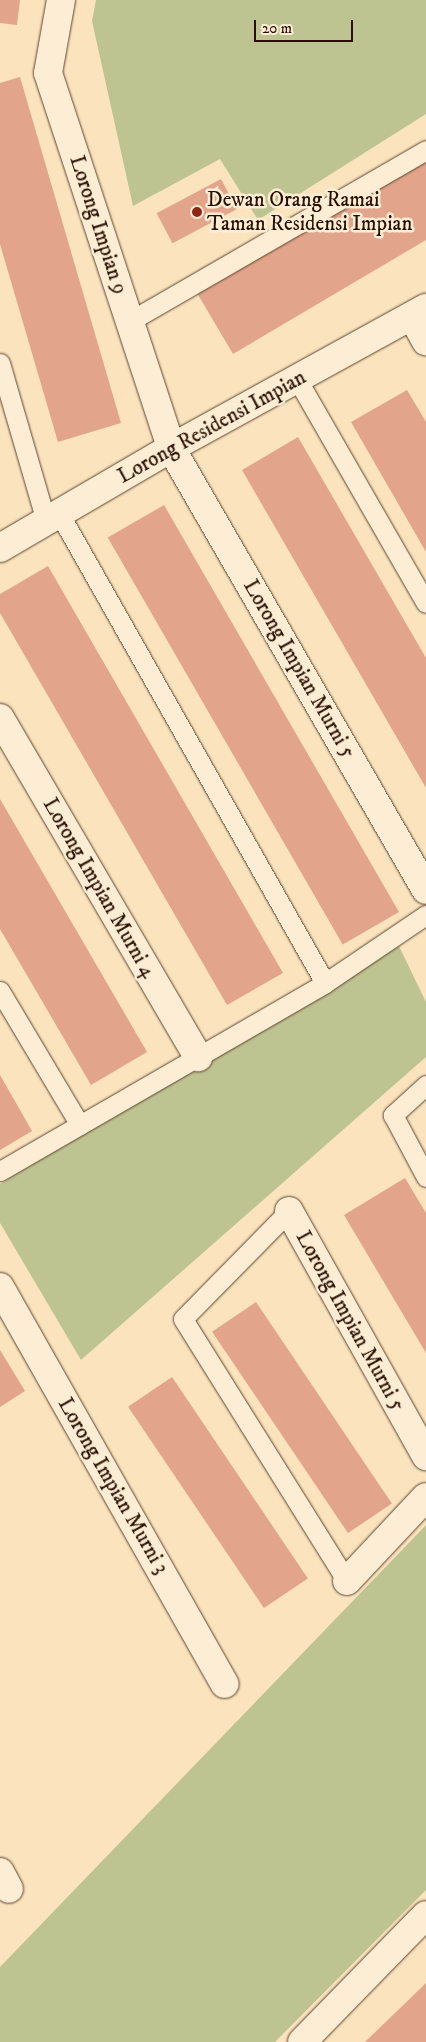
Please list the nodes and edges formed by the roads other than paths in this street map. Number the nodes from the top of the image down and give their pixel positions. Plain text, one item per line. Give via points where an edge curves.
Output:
1 (60, 0) edge
2 (426, 150) edge
3 (419, 312) edge
4 (130, 322) junction
5 (426, 341) edge
6 (0, 363) edge
7 (297, 379) junction
8 (171, 448) junction
9 (53, 517) junction
10 (0, 548) edge
11 (426, 603) edge
12 (0, 718) edge
13 (426, 890) edge
14 (426, 915) edge
15 (325, 983) junction
16 (0, 991) edge
17 (198, 1057) junction
18 (426, 1084) edge
19 (80, 1125) junction
20 (0, 1171) edge
21 (426, 1177) edge
22 (288, 1211) joint
23 (0, 1287) edge
24 (426, 1456) edge
25 (426, 1497) edge
26 (347, 1581) joint
27 (225, 1684) dead end
28 (426, 1915) edge
29 (302, 2042) edge

1 - 4 street, Lorong Impian 9 via 48,73
2 - 4 lane
3 - 5 street
3 - 7 street, Lorong Residensi Impian
4 - 8 street, Lorong Impian 9
6 - 9 lane
7 - 8 street, Lorong Residensi Impian
7 - 11 lane
8 - 9 street, Lorong Residensi Impian
8 - 13 street, Lorong Impian Murni 5
9 - 10 street, Lorong Residensi Impian
9 - 15 lane
12 - 17 street, Lorong Impian Murni 4
14 - 15 lane
15 - 17 lane
16 - 19 lane
17 - 19 lane
18 - 21 lane via 393,1115
19 - 20 lane
22 - 24 street, Lorong Impian Murni 5
22 - 26 lane via 183,1319
23 - 27 street, Lorong Impian Murni 3
25 - 26 street
28 - 29 street

